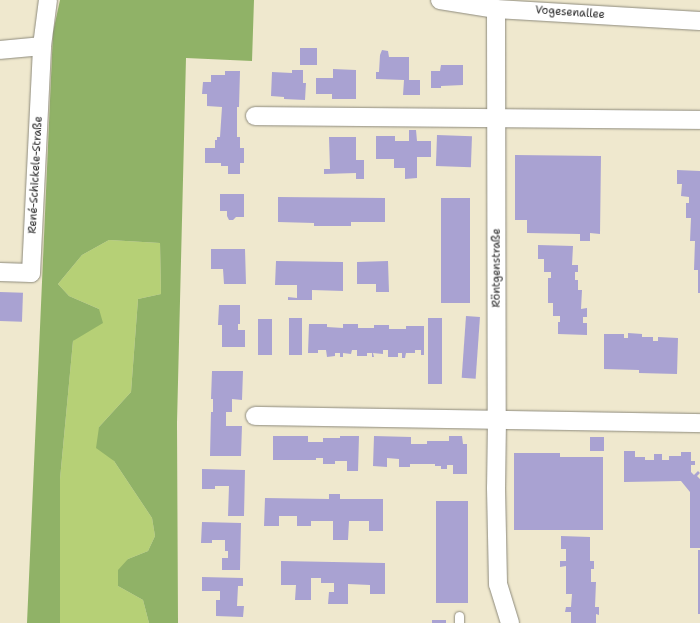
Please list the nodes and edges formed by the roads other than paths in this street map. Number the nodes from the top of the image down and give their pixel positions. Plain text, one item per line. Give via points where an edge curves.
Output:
1 (48, 0) edge
2 (440, 0) edge
3 (483, 5) edge
4 (700, 21) edge
5 (42, 46) junction
6 (0, 50) edge
7 (256, 116) dead end
8 (497, 117) junction
9 (700, 120) edge
10 (0, 272) edge
11 (255, 416) dead end
12 (497, 419) junction
13 (700, 423) edge
14 (510, 623) edge

1 - 5 street, René-Schickele-Straße
2 - 3 street, Vogesenallee
3 - 4 street, Vogesenallee
3 - 8 street, Röntgenstraße
5 - 6 street
5 - 10 street, René-Schickele-Straße via 31,273
7 - 8 street
8 - 9 street
8 - 12 street, Röntgenstraße
11 - 12 street
12 - 13 street
12 - 14 street, Röntgenstraße via 498,584

